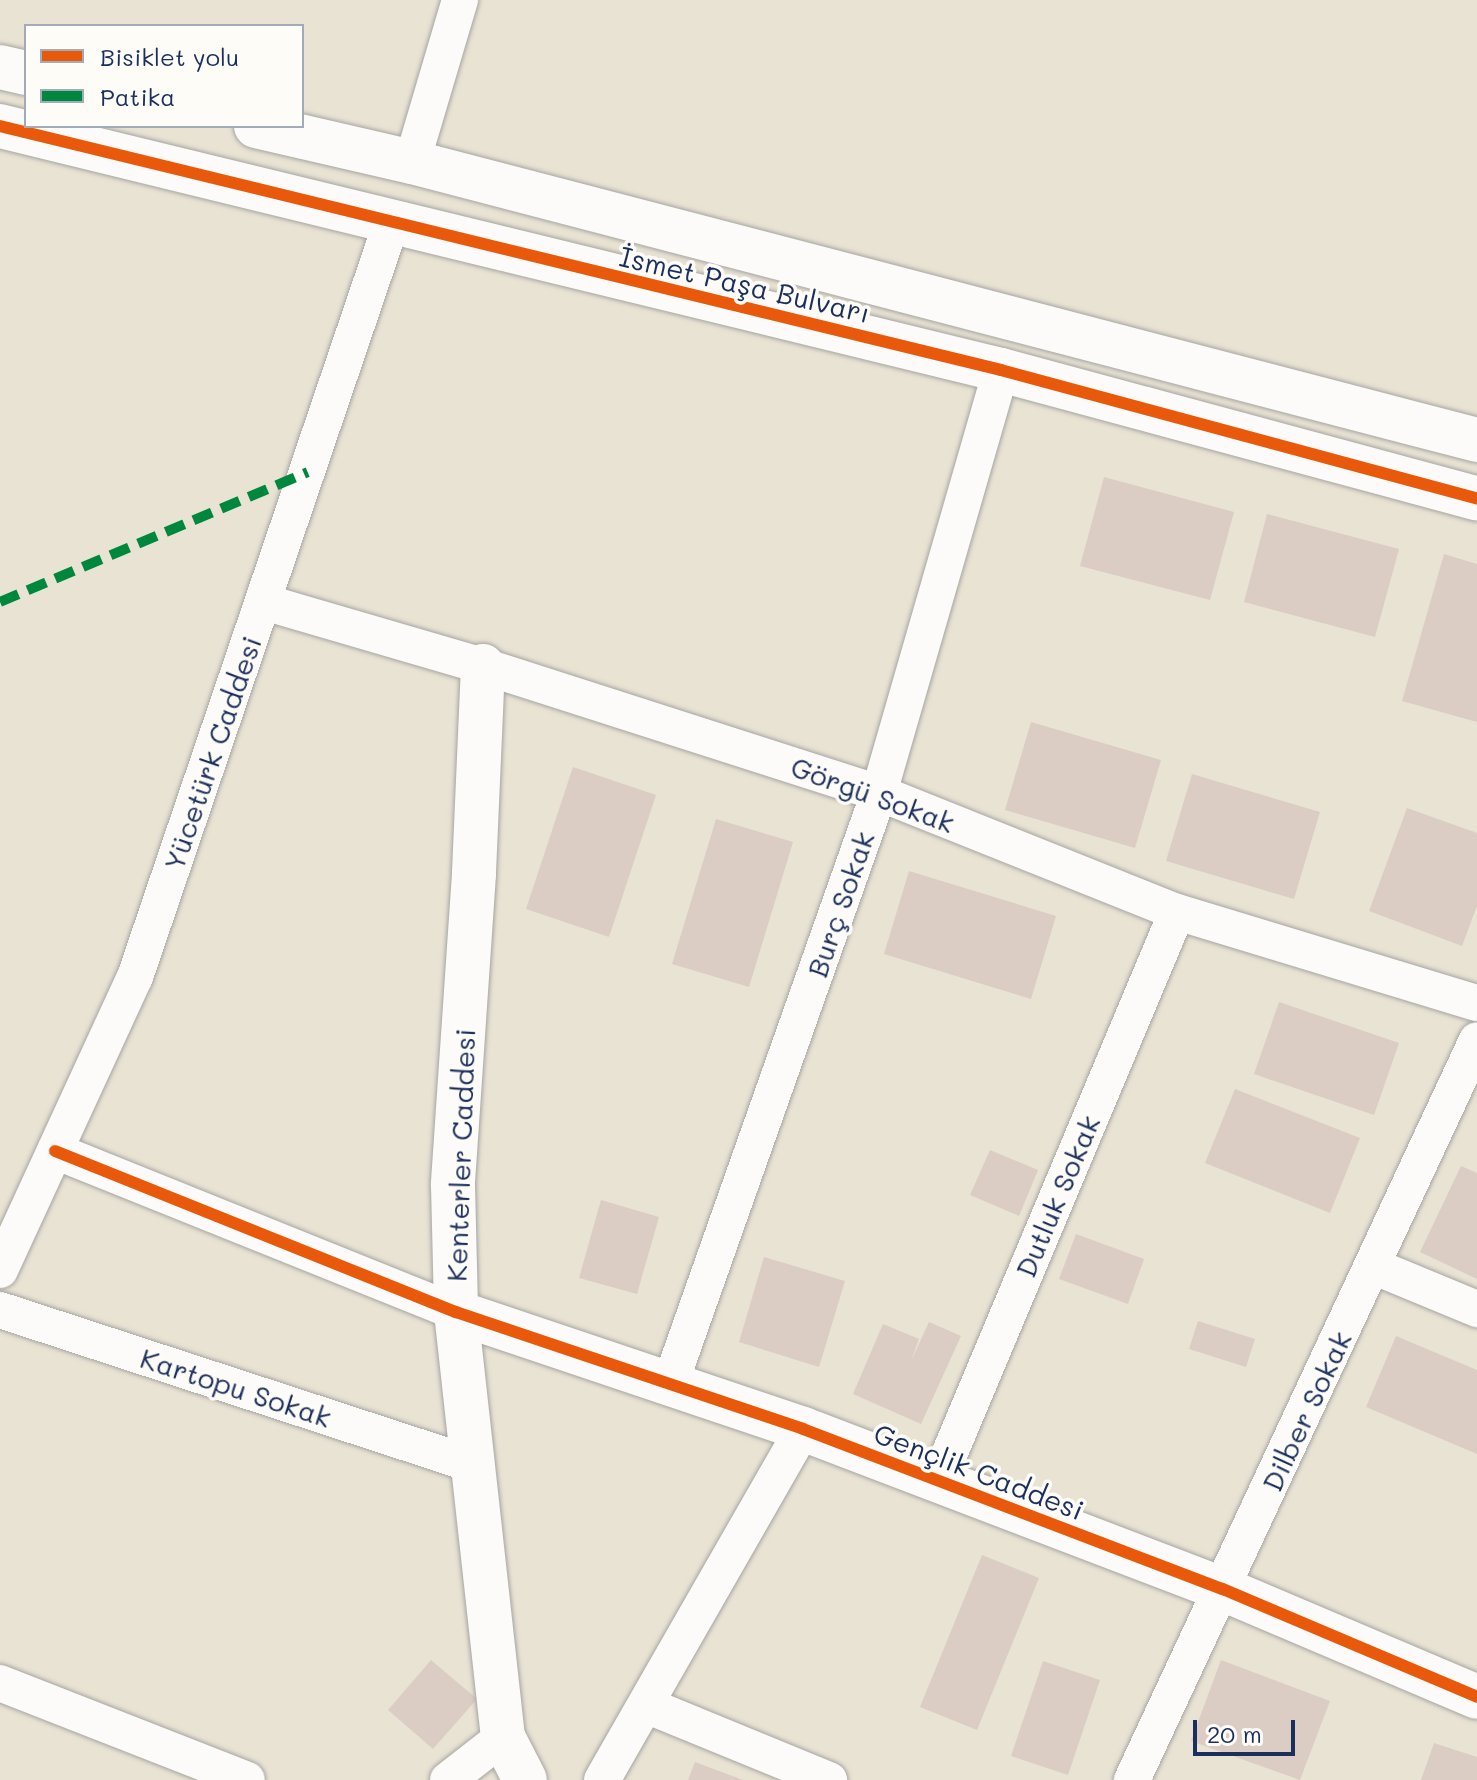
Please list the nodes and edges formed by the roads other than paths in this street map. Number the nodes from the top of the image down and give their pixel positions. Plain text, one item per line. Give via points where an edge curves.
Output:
1 (460, 0) edge
2 (0, 67) edge
3 (24, 73) edge
4 (0, 126) edge
5 (265, 128) edge
6 (412, 162) junction
7 (391, 224) junction
8 (1001, 370) junction
9 (1477, 440) edge
10 (1477, 498) edge
11 (264, 602) junction
12 (483, 666) junction
13 (879, 793) junction
14 (1177, 912) junction
15 (1477, 1003) edge
16 (1477, 1040) edge
17 (55, 1151) junction
18 (1373, 1266) junction
19 (0, 1270) edge
20 (1477, 1309) edge
21 (0, 1310) edge
22 (456, 1312) junction
23 (670, 1384) junction
24 (803, 1429) junction
25 (472, 1464) junction
26 (938, 1481) junction
27 (1223, 1589) junction
28 (0, 1683) edge
29 (1477, 1697) edge
30 (646, 1705) junction
31 (503, 1737) junction
32 (247, 1780) edge
33 (448, 1780) edge
34 (525, 1780) edge
35 (602, 1780) edge
36 (829, 1780) edge
37 (1132, 1780) edge

1 - 6 street
2 - 3 street
4 - 7 street, İsmet Paşa Bulvarı
5 - 6 street, İsmet Paşa Bulvarı
6 - 7 street
6 - 9 street, İsmet Paşa Bulvarı
7 - 8 street, İsmet Paşa Bulvarı
7 - 11 street, Yücetürk Caddesi
8 - 10 street, İsmet Paşa Bulvarı
8 - 13 street, Burç Sokak
11 - 12 street, Görgü Sokak
11 - 17 street, Yücetürk Caddesi via 135,977
12 - 13 street, Görgü Sokak
12 - 22 street, Kenterler Caddesi via 453,1185
13 - 14 street, Görgü Sokak
13 - 23 street, Burç Sokak
14 - 15 street, Görgü Sokak
14 - 26 street, Dutluk Sokak
16 - 18 street, Dilber Sokak
17 - 19 street, Yücetürk Caddesi
17 - 22 street
18 - 20 street
18 - 27 street, Dilber Sokak
21 - 25 street, Kartopu Sokak
22 - 23 street, Gençlik Caddesi
22 - 25 street, Kenterler Caddesi
23 - 24 street, Gençlik Caddesi
24 - 26 street, Gençlik Caddesi
24 - 30 street
25 - 31 street, Kenterler Caddesi
26 - 27 street, Gençlik Caddesi
27 - 29 street, Gençlik Caddesi
27 - 37 street, Dilber Sokak
28 - 32 street
30 - 35 street
30 - 36 street
31 - 33 street
31 - 34 street, Kenterler Caddesi

